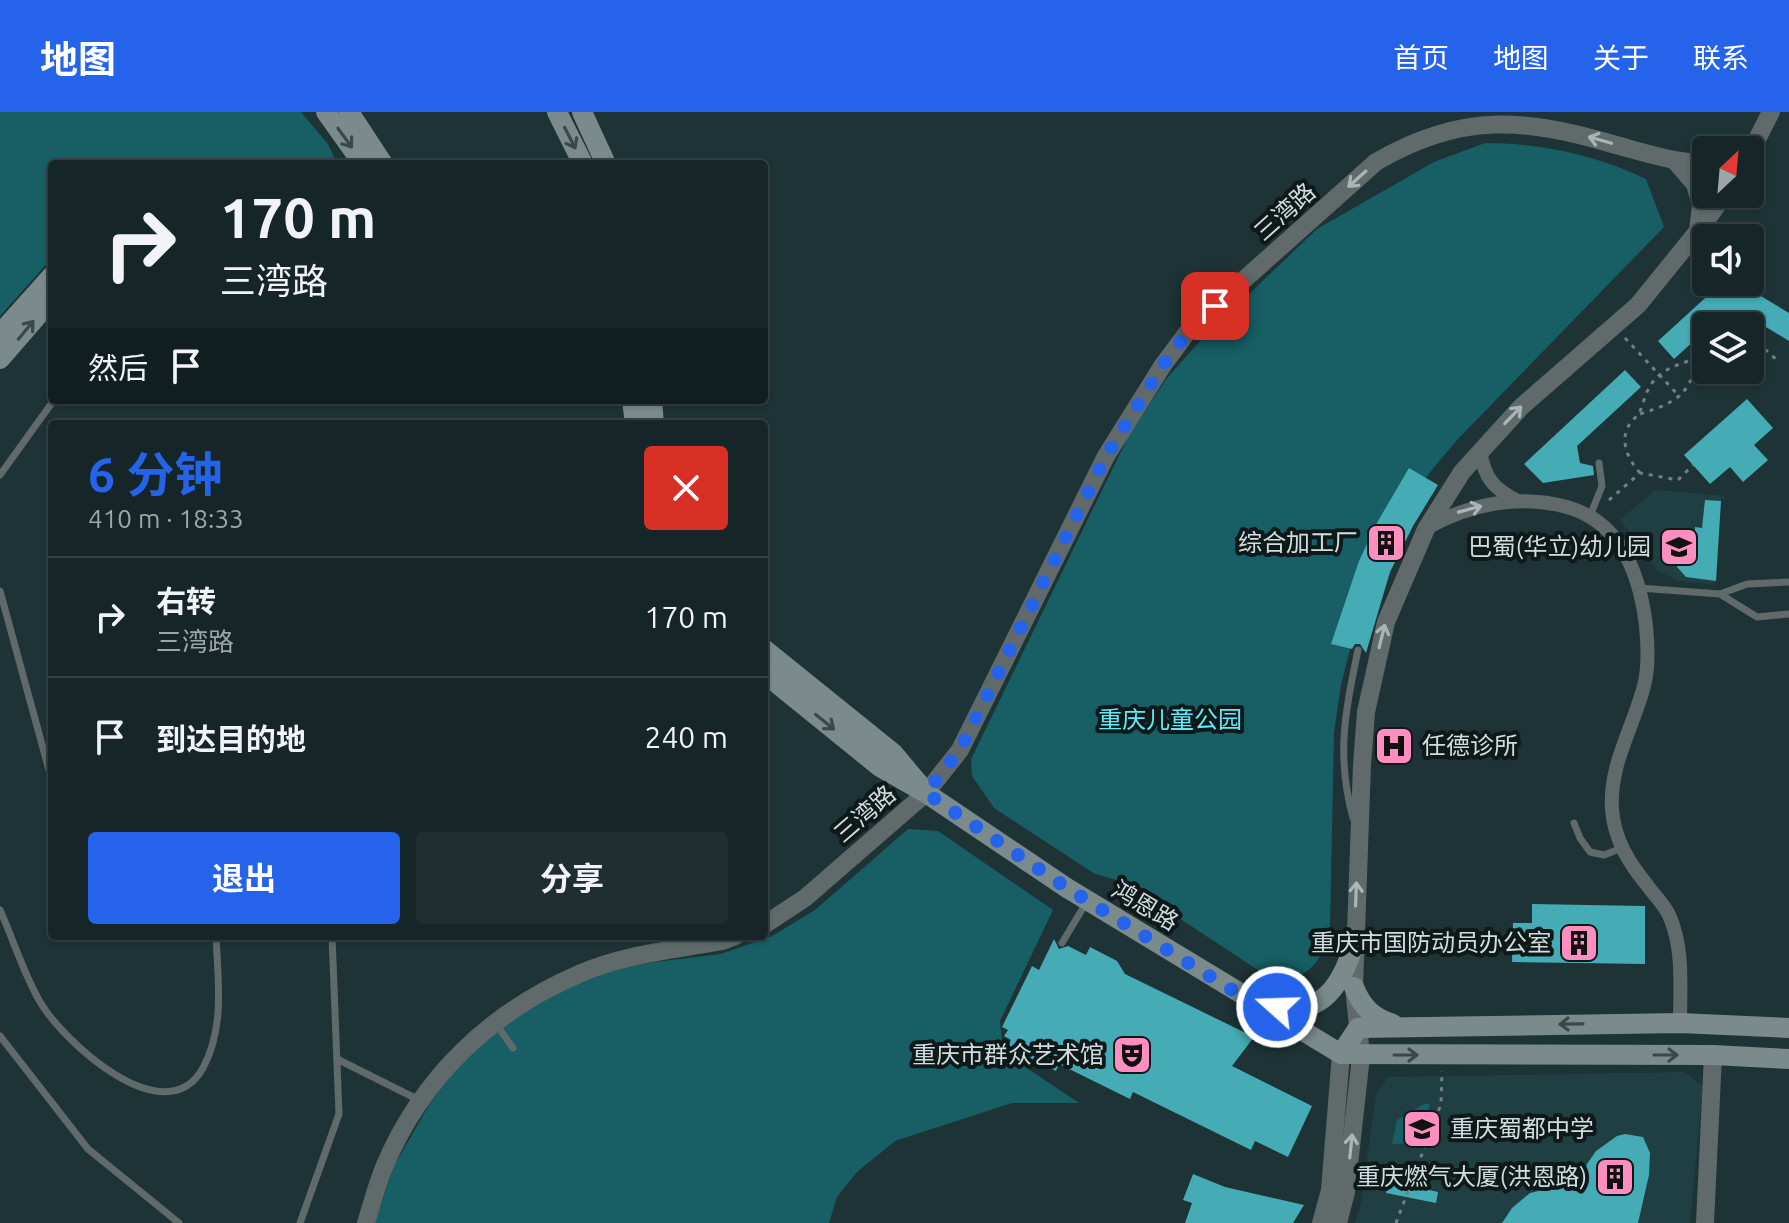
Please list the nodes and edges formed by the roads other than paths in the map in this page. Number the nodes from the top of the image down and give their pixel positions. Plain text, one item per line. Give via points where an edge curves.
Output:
1 (326, 112) edge
2 (349, 112) edge
3 (557, 112) edge
4 (582, 112) edge
5 (1771, 112) edge
6 (1759, 132) junction
7 (1755, 136) edge
8 (1757, 136) edge
9 (360, 160) edge
10 (380, 160) edge
11 (581, 160) edge
12 (604, 160) edge
13 (1675, 161) junction
14 (1692, 162) edge
15 (1699, 224) edge
16 (1692, 239) edge
17 (48, 280) edge
18 (48, 304) edge
19 (0, 334) edge
20 (0, 359) edge
21 (51, 404) edge
22 (1480, 450) junction
23 (1599, 463) dead end
24 (0, 475) edge
25 (1518, 501) junction
26 (1590, 516) junction
27 (1426, 529) junction
28 (1789, 582) edge
29 (1639, 588) junction
30 (0, 591) edge
31 (1720, 594) junction
32 (1789, 614) edge
33 (1358, 650) dead end
34 (768, 652) edge
35 (768, 676) edge
36 (48, 766) edge
37 (926, 793) junction
38 (1574, 823) dead end
39 (1359, 838) junction
40 (1622, 848) junction
41 (1088, 901) junction
42 (0, 910) edge
43 (768, 922) edge
44 (216, 940) edge
45 (332, 940) edge
46 (725, 940) edge
47 (1062, 943) dead end
48 (1354, 944) junction
49 (1354, 987) junction
50 (1245, 998) junction
51 (495, 1022) junction
52 (1680, 1023) junction
53 (1401, 1027) junction
54 (1358, 1028) junction
55 (1789, 1028) edge
56 (0, 1036) edge
57 (513, 1048) dead end
58 (1351, 1055) junction
59 (1713, 1055) junction
60 (337, 1059) junction
61 (1789, 1059) edge
62 (421, 1101) junction
63 (179, 1223) edge
64 (300, 1223) edge
65 (366, 1223) edge
66 (1321, 1223) edge
67 (1338, 1223) edge
68 (1705, 1223) edge

1 -> 9 main road
2 - 10 main road
3 -> 11 main road
4 - 12 main road
5 - 6 street
6 - 7 street
6 - 8 street
13 - 14 street, 三湾路
13 - 15 street via 1695,184
13 -> 37 street, 三湾路 via 1568,132 1485,121 1405,143 1376,162 1192,326 1163,365 1106,456 960,750
22 -> 16 street via 1659,282
17 - 19 main road
20 -> 18 main road
21 - 24 lane
22 - 25 street via 1489,482
22 - 27 street
23 - 26 lane via 1602,486
25 - 26 street via 1564,506
27 -> 25 street via 1464,510
26 - 29 street via 1627,554
39 -> 27 street via 1374,667 1386,622
28 - 31 lane via 1747,584
29 - 31 lane
29 - 40 street via 1647,671 1613,783 1614,821
30 - 36 lane
31 - 32 lane via 1757,617
33 - 39 lane via 1342,748 1345,787
34 - 37 main road, 鸿恩路 via 893,753
35 -> 37 main road, 鸿恩路 via 880,767
37 - 41 main road, 鸿恩路
37 - 43 street, 三湾路 via 805,898
38 - 40 lane via 1590,852 1604,855
48 -> 39 street
40 - 52 street via 1674,927
41 - 47 lane
41 - 50 main road, 鸿恩路
42 - 44 lane via 40,1001 78,1048 113,1074 144,1088 168,1091 188,1084 202,1069 216,1033
45 - 60 lane
46 - 51 street via 580,973
48 - 49 street
48 - 50 main road via 1340,980 1317,1003 1277,1007
49 - 53 main road via 1370,1013
49 - 54 street
50 - 58 main road, 鸿恩路
51 - 57 lane
51 - 62 street via 452,1060
52 -> 53 main road
52 - 55 main road
53 - 54 main road
54 - 58 main road
56 - 63 lane via 88,1149
58 -> 59 main road
58 - 66 street
67 -> 58 street via 1346,1192
59 - 61 main road
59 - 68 street
60 - 62 lane
60 - 64 lane via 339,1114
62 - 65 street via 385,1164

